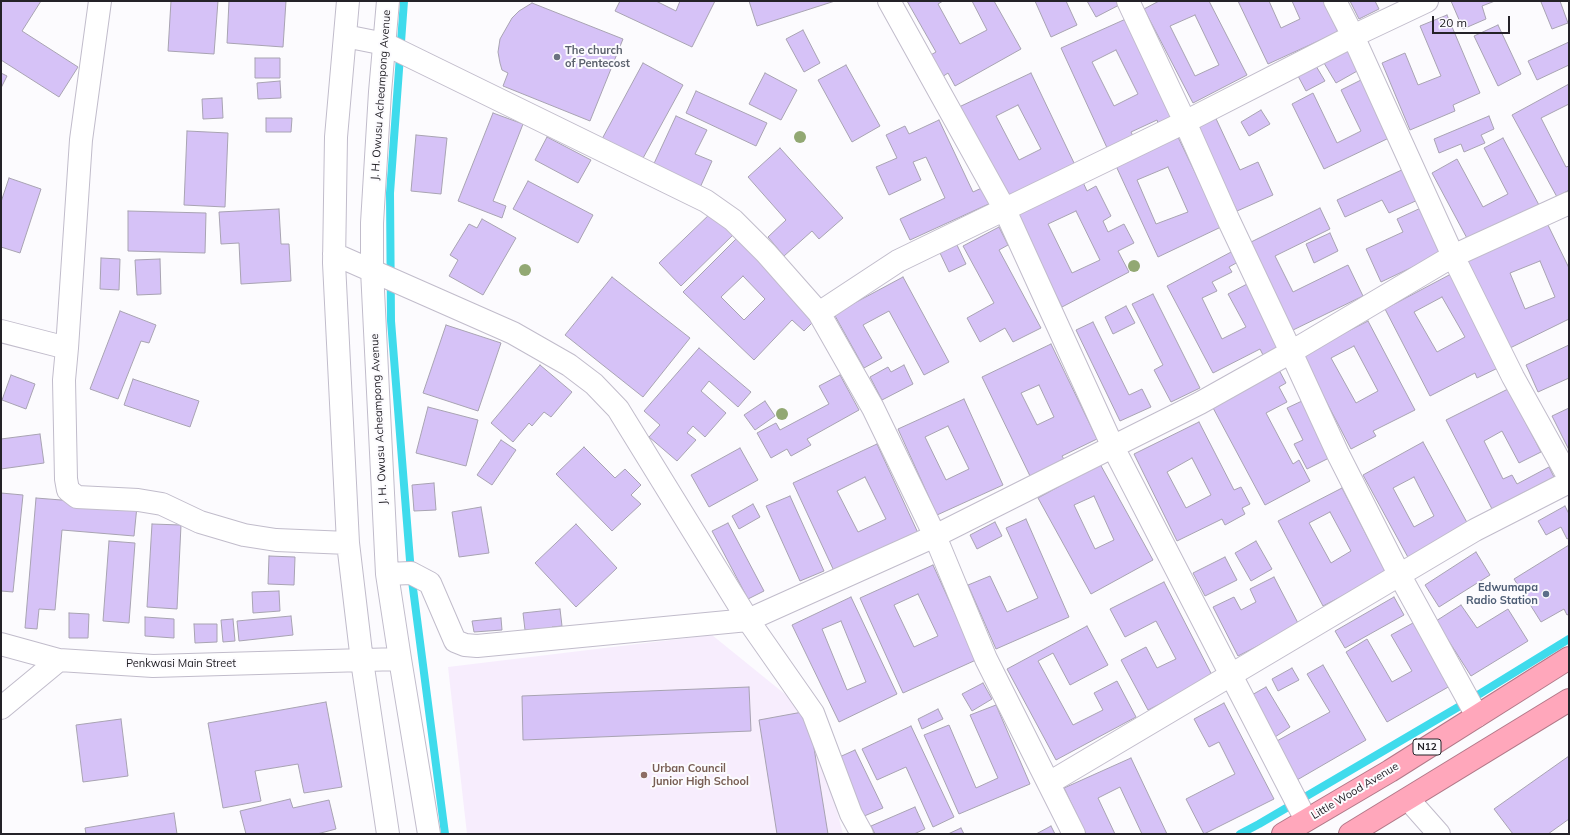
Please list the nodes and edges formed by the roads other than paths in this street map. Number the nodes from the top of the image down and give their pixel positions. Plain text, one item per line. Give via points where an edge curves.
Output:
1 (100, 1) edge
2 (348, 1) edge
3 (388, 1) edge
4 (889, 1) edge
5 (1128, 1) edge
6 (1335, 1) edge
7 (1427, 1) edge
8 (345, 36) junction
9 (1353, 36) junction
10 (384, 44) junction
11 (1185, 122) junction
12 (1569, 203) edge
13 (1004, 208) junction
14 (334, 254) junction
15 (1453, 256) junction
16 (372, 270) junction
17 (819, 312) junction
18 (1, 330) edge
19 (68, 348) junction
20 (1291, 352) junction
21 (1113, 447) junction
22 (1569, 478) edge
23 (1569, 482) edge
24 (934, 536) junction
25 (348, 543) junction
26 (388, 574) junction
27 (1398, 574) junction
28 (748, 620) junction
29 (1, 644) edge
30 (1569, 658) edge
31 (400, 659) junction
32 (58, 660) junction
33 (362, 661) junction
34 (1230, 676) junction
35 (1569, 700) edge
36 (1, 708) edge
37 (1477, 716) junction
38 (1049, 783) junction
39 (1408, 799) junction
40 (1306, 820) junction
41 (388, 834) edge
42 (429, 834) edge
43 (862, 834) edge
44 (1074, 834) edge
45 (1283, 834) edge
46 (1350, 834) edge
47 (1439, 834) edge

1 - 19 street via 80,140
2 - 8 street
3 - 10 street, J. H. Owusu Acheampong Avenue
4 - 13 street
5 - 11 street
6 - 9 street
7 - 9 street
8 - 10 street
8 - 14 street via 336,137
9 - 11 street
9 - 15 street
10 - 16 street, J. H. Owusu Acheampong Avenue via 372,223
10 - 17 street via 706,201 733,220
11 - 13 street
11 - 20 street
12 - 15 street
13 - 17 street via 898,261
13 - 21 street
14 - 16 street
14 - 25 street
15 - 20 street
15 - 22 street via 1513,378
16 - 26 street, J. H. Owusu Acheampong Avenue
16 - 28 street via 513,333 569,365 594,384 618,409
17 - 24 street via 873,408
18 - 19 street
19 - 25 street via 64,380 66,480 68,490 77,497 138,500 162,504 200,522 244,535 276,540
20 - 21 street via 1200,403
20 - 27 street
21 - 24 street
21 - 34 street
23 - 27 street via 1475,530
24 - 28 street
24 - 38 street via 986,659
25 - 33 street
26 - 28 street via 411,573 430,583 455,641 465,645 477,646
26 - 31 street, J. H. Owusu Acheampong Avenue
27 - 34 street
27 - 37 street
28 - 43 street via 814,713 851,814
29 - 32 street, Penkwasi Main Street
30 - 37 highway, Little Wood Avenue / N12
31 - 33 street, Penkwasi Main Street
31 - 42 street, J. H. Owusu Acheampong Avenue
32 - 33 street, Penkwasi Main Street via 153,666
32 - 36 street
33 - 41 street
34 - 38 street
34 - 40 street
35 - 39 highway
37 - 40 highway, Little Wood Avenue / N12
38 - 44 street
39 - 46 highway
39 - 47 street
40 - 45 highway, Little Wood Avenue / N12

